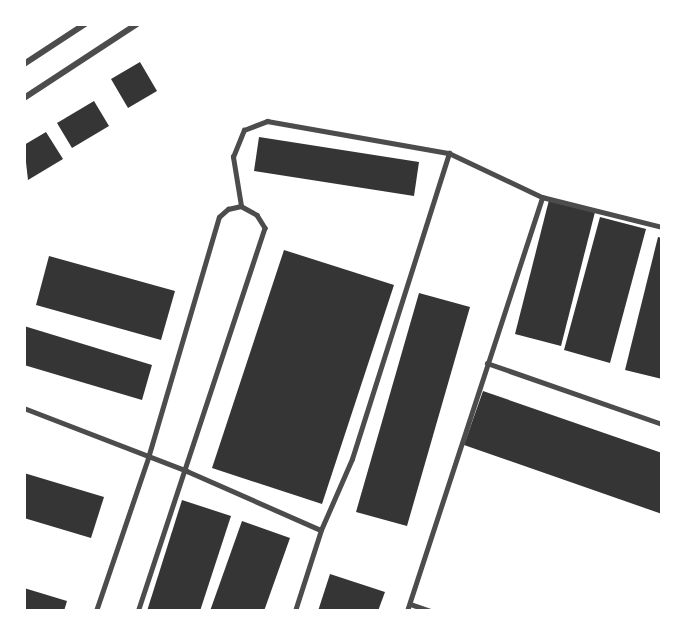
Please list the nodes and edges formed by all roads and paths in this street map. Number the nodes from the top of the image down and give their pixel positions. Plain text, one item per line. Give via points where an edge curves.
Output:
1 (85, 24) edge
2 (137, 24) edge
3 (24, 64) edge
4 (24, 99) edge
5 (449, 153) junction
6 (542, 197) junction
7 (241, 207) junction
8 (662, 227) edge
9 (487, 363) junction
10 (24, 408) edge
11 (662, 424) edge
12 (148, 458) junction
13 (188, 471) junction
14 (321, 530) junction
15 (410, 604) junction
16 (96, 611) edge
17 (138, 611) edge
18 (295, 611) edge
19 (407, 611) edge
20 (430, 611) edge

1 - 3 street
2 - 4 street
5 - 6 lane
5 - 7 lane via 267,121 244,130 233,158
5 - 14 lane via 352,459
6 - 8 lane
6 - 9 lane
7 - 12 lane via 228,209 219,217
7 - 13 lane via 257,215 265,228
9 - 11 lane
9 - 15 lane
10 - 12 lane
12 - 13 lane
12 - 16 lane
13 - 14 lane
13 - 17 lane
14 - 18 lane
15 - 19 lane
15 - 20 lane

